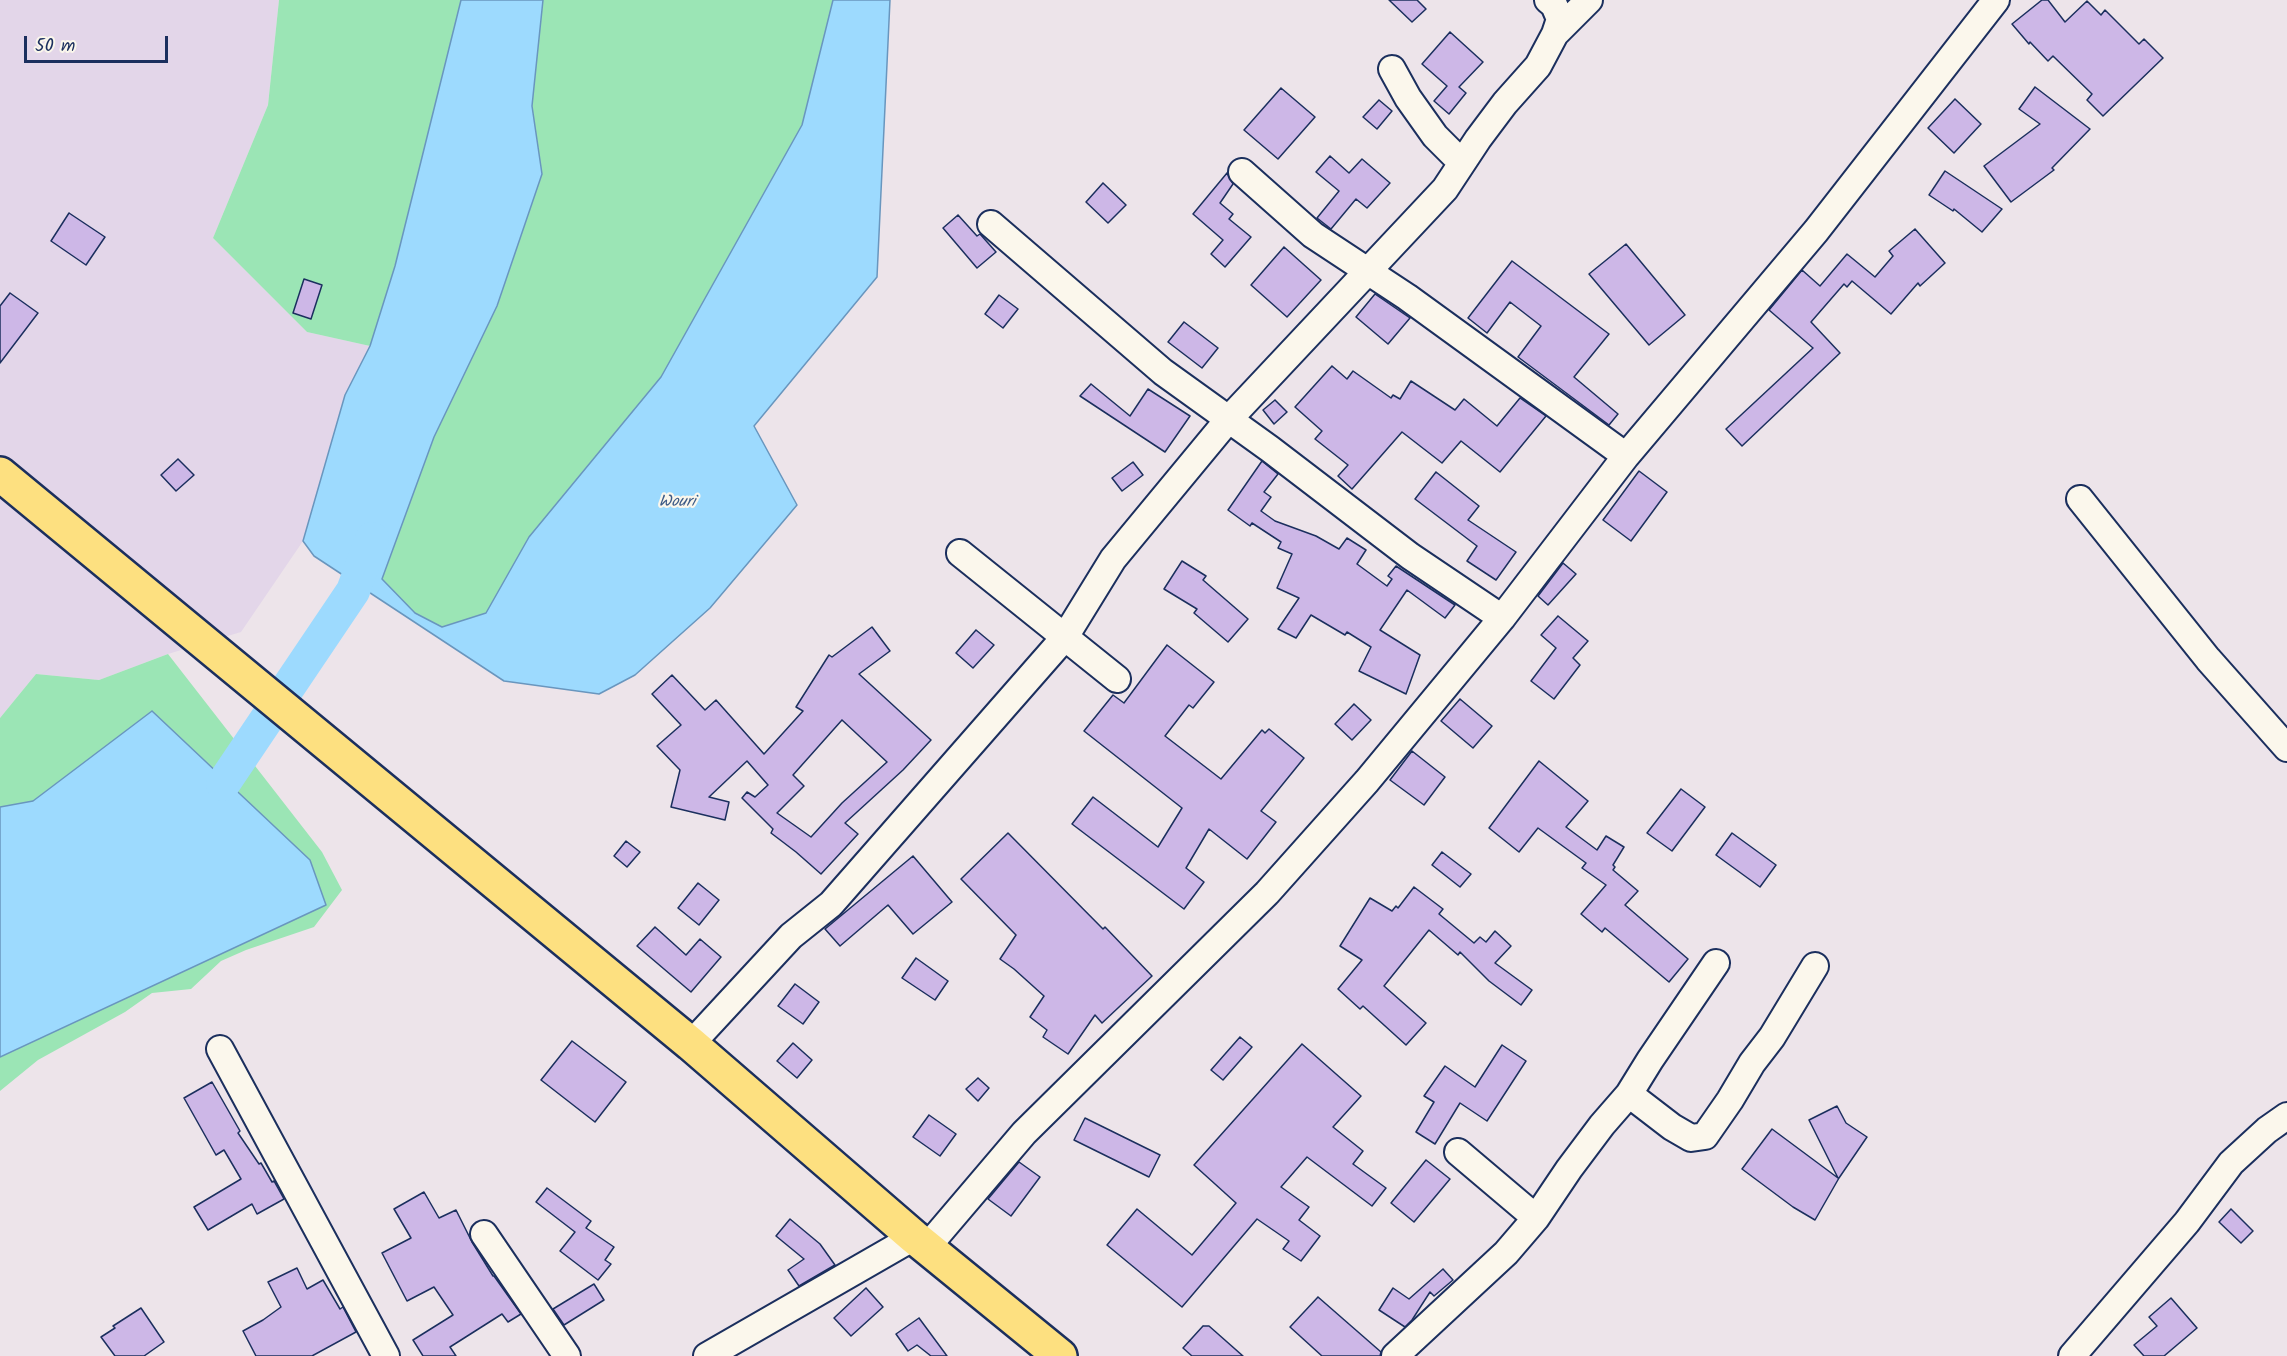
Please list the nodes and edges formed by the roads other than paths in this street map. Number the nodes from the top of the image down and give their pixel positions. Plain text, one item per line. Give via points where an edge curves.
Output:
1 (1548, 0) edge
2 (1589, 0) edge
3 (1996, 0) edge
4 (1555, 34) junction
5 (1392, 69) dead end
6 (1462, 163) junction
7 (1242, 172) dead end
8 (991, 224) dead end
9 (1370, 271) junction
10 (1228, 420) junction
11 (1626, 456) junction
12 (0, 474) edge
13 (2080, 499) dead end
14 (960, 553) dead end
15 (1502, 618) junction
16 (1065, 637) junction
17 (1118, 679) dead end
18 (2287, 748) edge
19 (1716, 963) dead end
20 (1815, 966) dead end
21 (691, 1044) junction
22 (220, 1049) dead end
23 (1629, 1094) junction
24 (2287, 1116) edge
25 (1458, 1152) dead end
26 (1536, 1218) junction
27 (484, 1234) dead end
28 (920, 1242) junction
29 (1058, 1355) edge
30 (386, 1356) edge
31 (567, 1356) edge
32 (707, 1356) edge
33 (1395, 1356) edge
34 (2072, 1356) edge

1 - 4 street via 1560,19
2 - 4 street
3 - 11 street via 1816,231
4 - 6 street via 1538,66 1505,103
5 - 6 street via 1435,136
6 - 9 street via 1445,189
7 - 9 street via 1313,235
8 - 10 street via 1138,352
9 - 10 street
9 - 11 street
10 - 15 street via 1410,556
10 - 16 street via 1113,559
11 - 15 street
12 - 21 highway
13 - 18 street via 2208,658
14 - 16 street
15 - 28 street via 1367,781 1267,893 1023,1133
16 - 17 street
16 - 21 street via 831,904 791,936
19 - 23 street
20 - 23 street via 1705,1136 1691,1138
21 - 28 highway
22 - 30 street
23 - 26 street
24 - 34 street via 2231,1163 2187,1222
25 - 26 street
26 - 33 street via 1506,1253
27 - 31 street
28 - 29 highway
28 - 32 street

